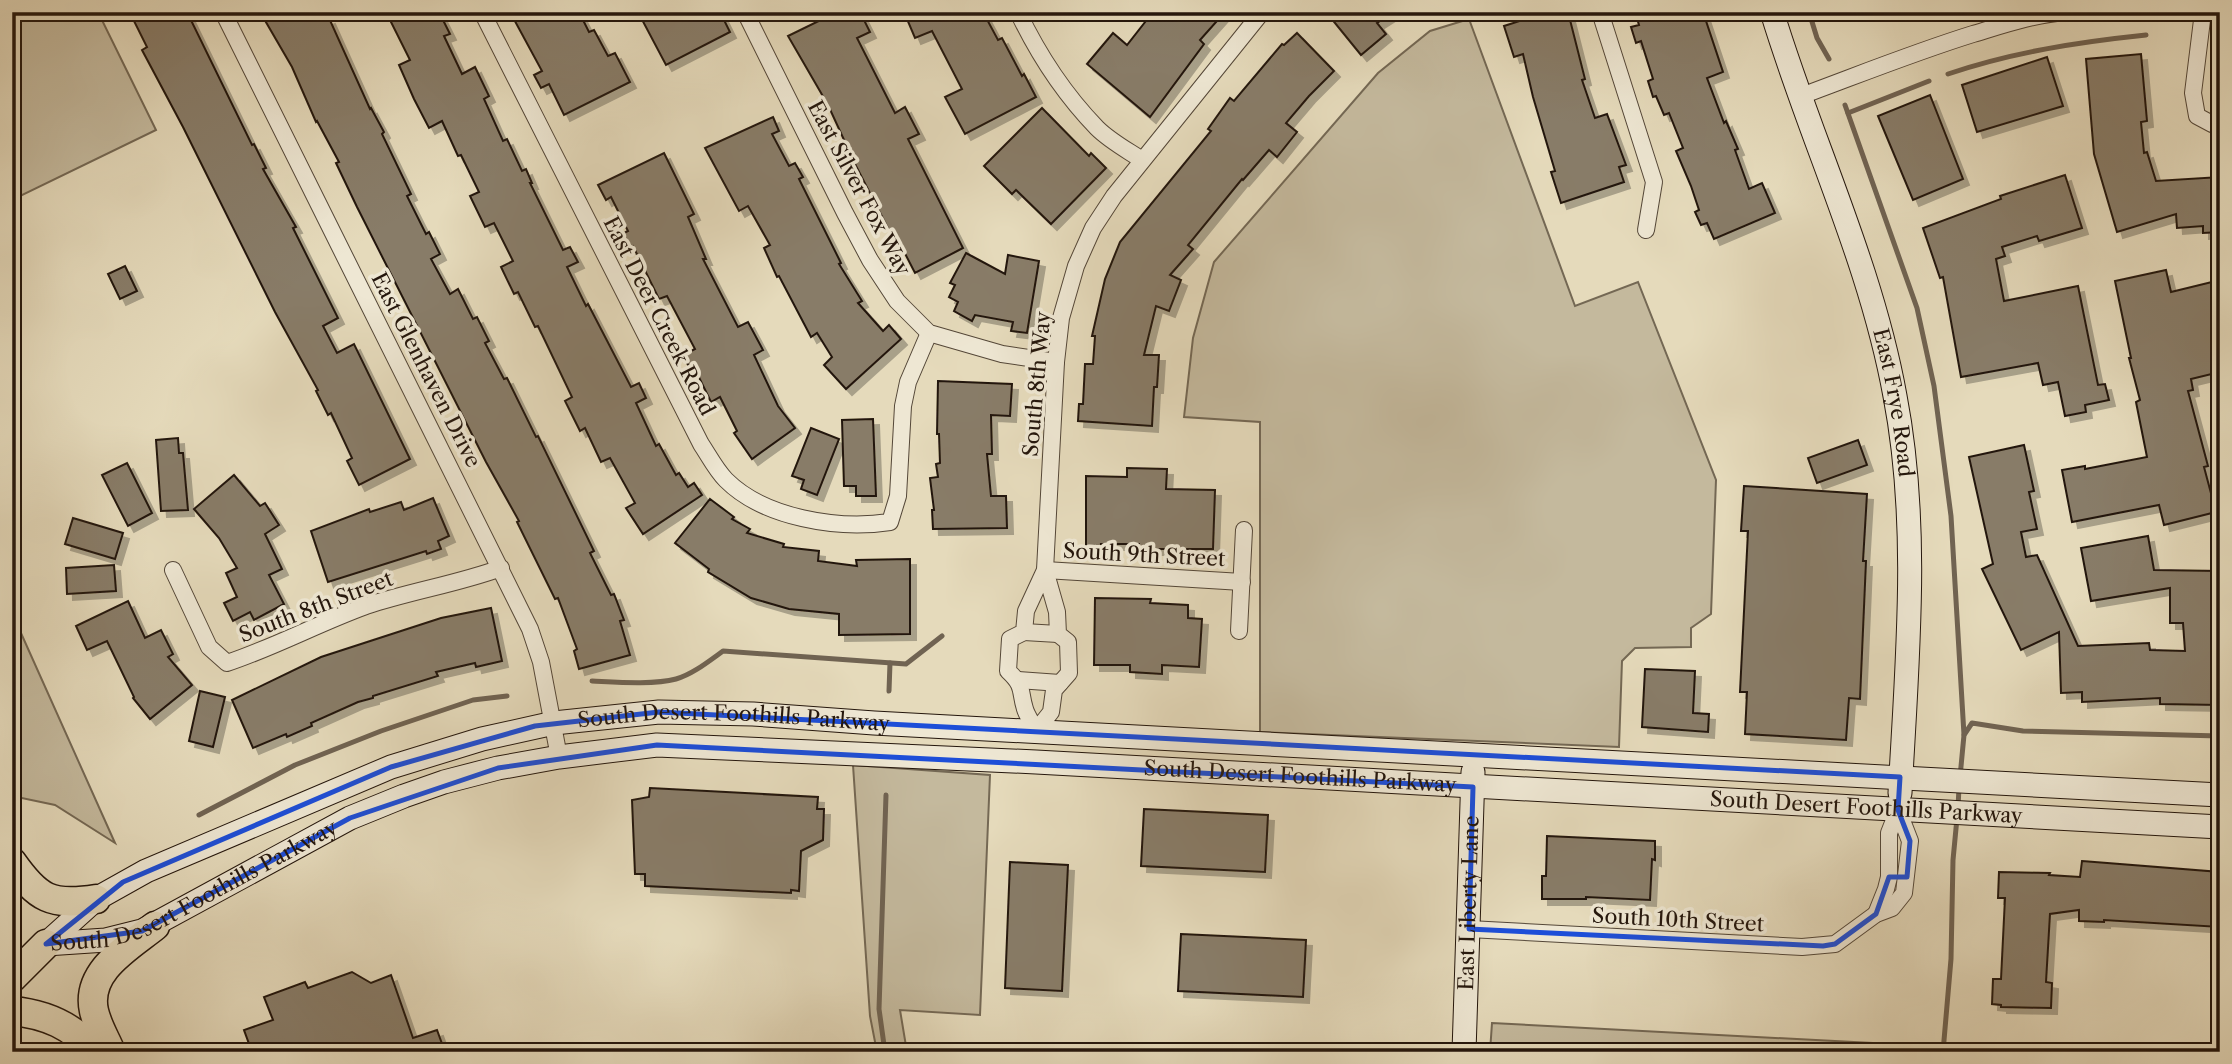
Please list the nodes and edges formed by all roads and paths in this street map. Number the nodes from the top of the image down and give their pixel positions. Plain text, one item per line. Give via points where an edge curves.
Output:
1 (223, 12) edge
2 (482, 12) edge
3 (744, 12) edge
4 (1018, 12) edge
5 (1262, 12) edge
6 (1600, 12) edge
7 (1772, 12) edge
8 (2203, 12) edge
9 (2057, 13) edge
10 (1801, 96) junction
11 (2220, 125) edge
12 (1142, 160) junction
13 (1646, 230) dead end
14 (929, 333) junction
15 (1056, 362) junction
16 (1244, 530) dead end
17 (501, 568) junction
18 (173, 570) dead end
19 (1045, 570) junction
20 (1242, 582) junction
21 (1239, 631) dead end
22 (1024, 632) junction
23 (1058, 634) junction
24 (1018, 681) junction
25 (1060, 683) junction
26 (554, 723) junction
27 (1036, 731) junction
28 (1474, 755) junction
29 (559, 757) junction
30 (1900, 777) junction
31 (1473, 787) junction
32 (2220, 794) edge
33 (1899, 810) junction
34 (2220, 827) edge
35 (12, 862) edge
36 (1889, 877) junction
37 (1907, 877) junction
38 (96, 900) junction
39 (1876, 915) junction
40 (155, 926) junction
41 (1469, 929) junction
42 (46, 944) junction
43 (12, 945) edge
44 (12, 978) edge
45 (12, 1011) edge
46 (95, 1052) edge
47 (111, 1052) edge
48 (1464, 1052) edge

1 - 17 street, East Glenhaven Drive
2 - 14 street, East Deer Creek Road via 701,444 726,479 752,500 790,517 870,525 890,522 898,496 903,406
3 - 14 street, East Silver Fox Way via 870,260 897,301
4 - 12 street via 1059,83 1099,130
5 - 12 street, South 8th Way
6 - 13 street via 1654,182
7 - 10 street, East Frye Road
8 - 11 street via 2193,93 2197,116
9 - 10 street via 1929,48
10 - 30 street, East Frye Road via 1870,293 1901,426 1909,578
12 - 15 street, South 8th Way via 1093,228 1076,266 1061,318
14 - 15 street, East Silver Fox Way via 1002,354
15 - 19 street, South 8th Way
16 - 20 street, South 9th Street
17 - 18 street, South 8th Street via 369,605 227,663 209,647
17 - 26 street, East Glenhaven Drive via 534,640
19 - 20 street, South 9th Street
19 - 22 street, South 8th Way via 1026,611
19 - 23 street, South 8th Way
20 - 21 street, South 9th Street
22 - 23 street
22 - 24 street, South 8th Way via 1010,639 1009,671
23 - 25 street, South 8th Way via 1069,642 1069,673
24 - 25 street
24 - 27 street, South 8th Way
25 - 27 street, South 8th Way via 1054,690 1051,712
26 - 27 street, South Desert Foothills Parkway via 668,712
26 - 29 street, East Glenhaven Drive
26 - 38 street, South Desert Foothills Parkway via 391,767 146,871
27 - 28 street, South Desert Foothills Parkway
28 - 30 street, South Desert Foothills Parkway
28 - 31 street, East Liberty Lane
29 - 31 street, South Desert Foothills Parkway via 657,745
29 - 40 street, South Desert Foothills Parkway via 444,782 350,818
30 - 32 street, South Desert Foothills Parkway
30 - 33 street, East Frye Road
31 - 33 street, South Desert Foothills Parkway
31 - 41 street, East Liberty Lane
33 - 34 street, South Desert Foothills Parkway
33 - 36 street, East Frye Road via 1889,833
33 - 37 street, East Frye Road via 1910,841
35 - 38 highway via 34,890 51,900
36 - 37 street
36 - 39 street, East Frye Road
37 - 39 street, East Frye Road via 1904,893 1892,908
38 - 42 street, South Desert Foothills Parkway
39 - 41 street, South 10th Street via 1835,944 1823,946
40 - 42 street, South Desert Foothills Parkway via 117,939
40 - 47 highway via 115,958 94,986 94,1010
41 - 48 street, East Liberty Lane
42 - 43 highway
42 - 44 highway
45 - 46 highway via 47,1017 67,1027

